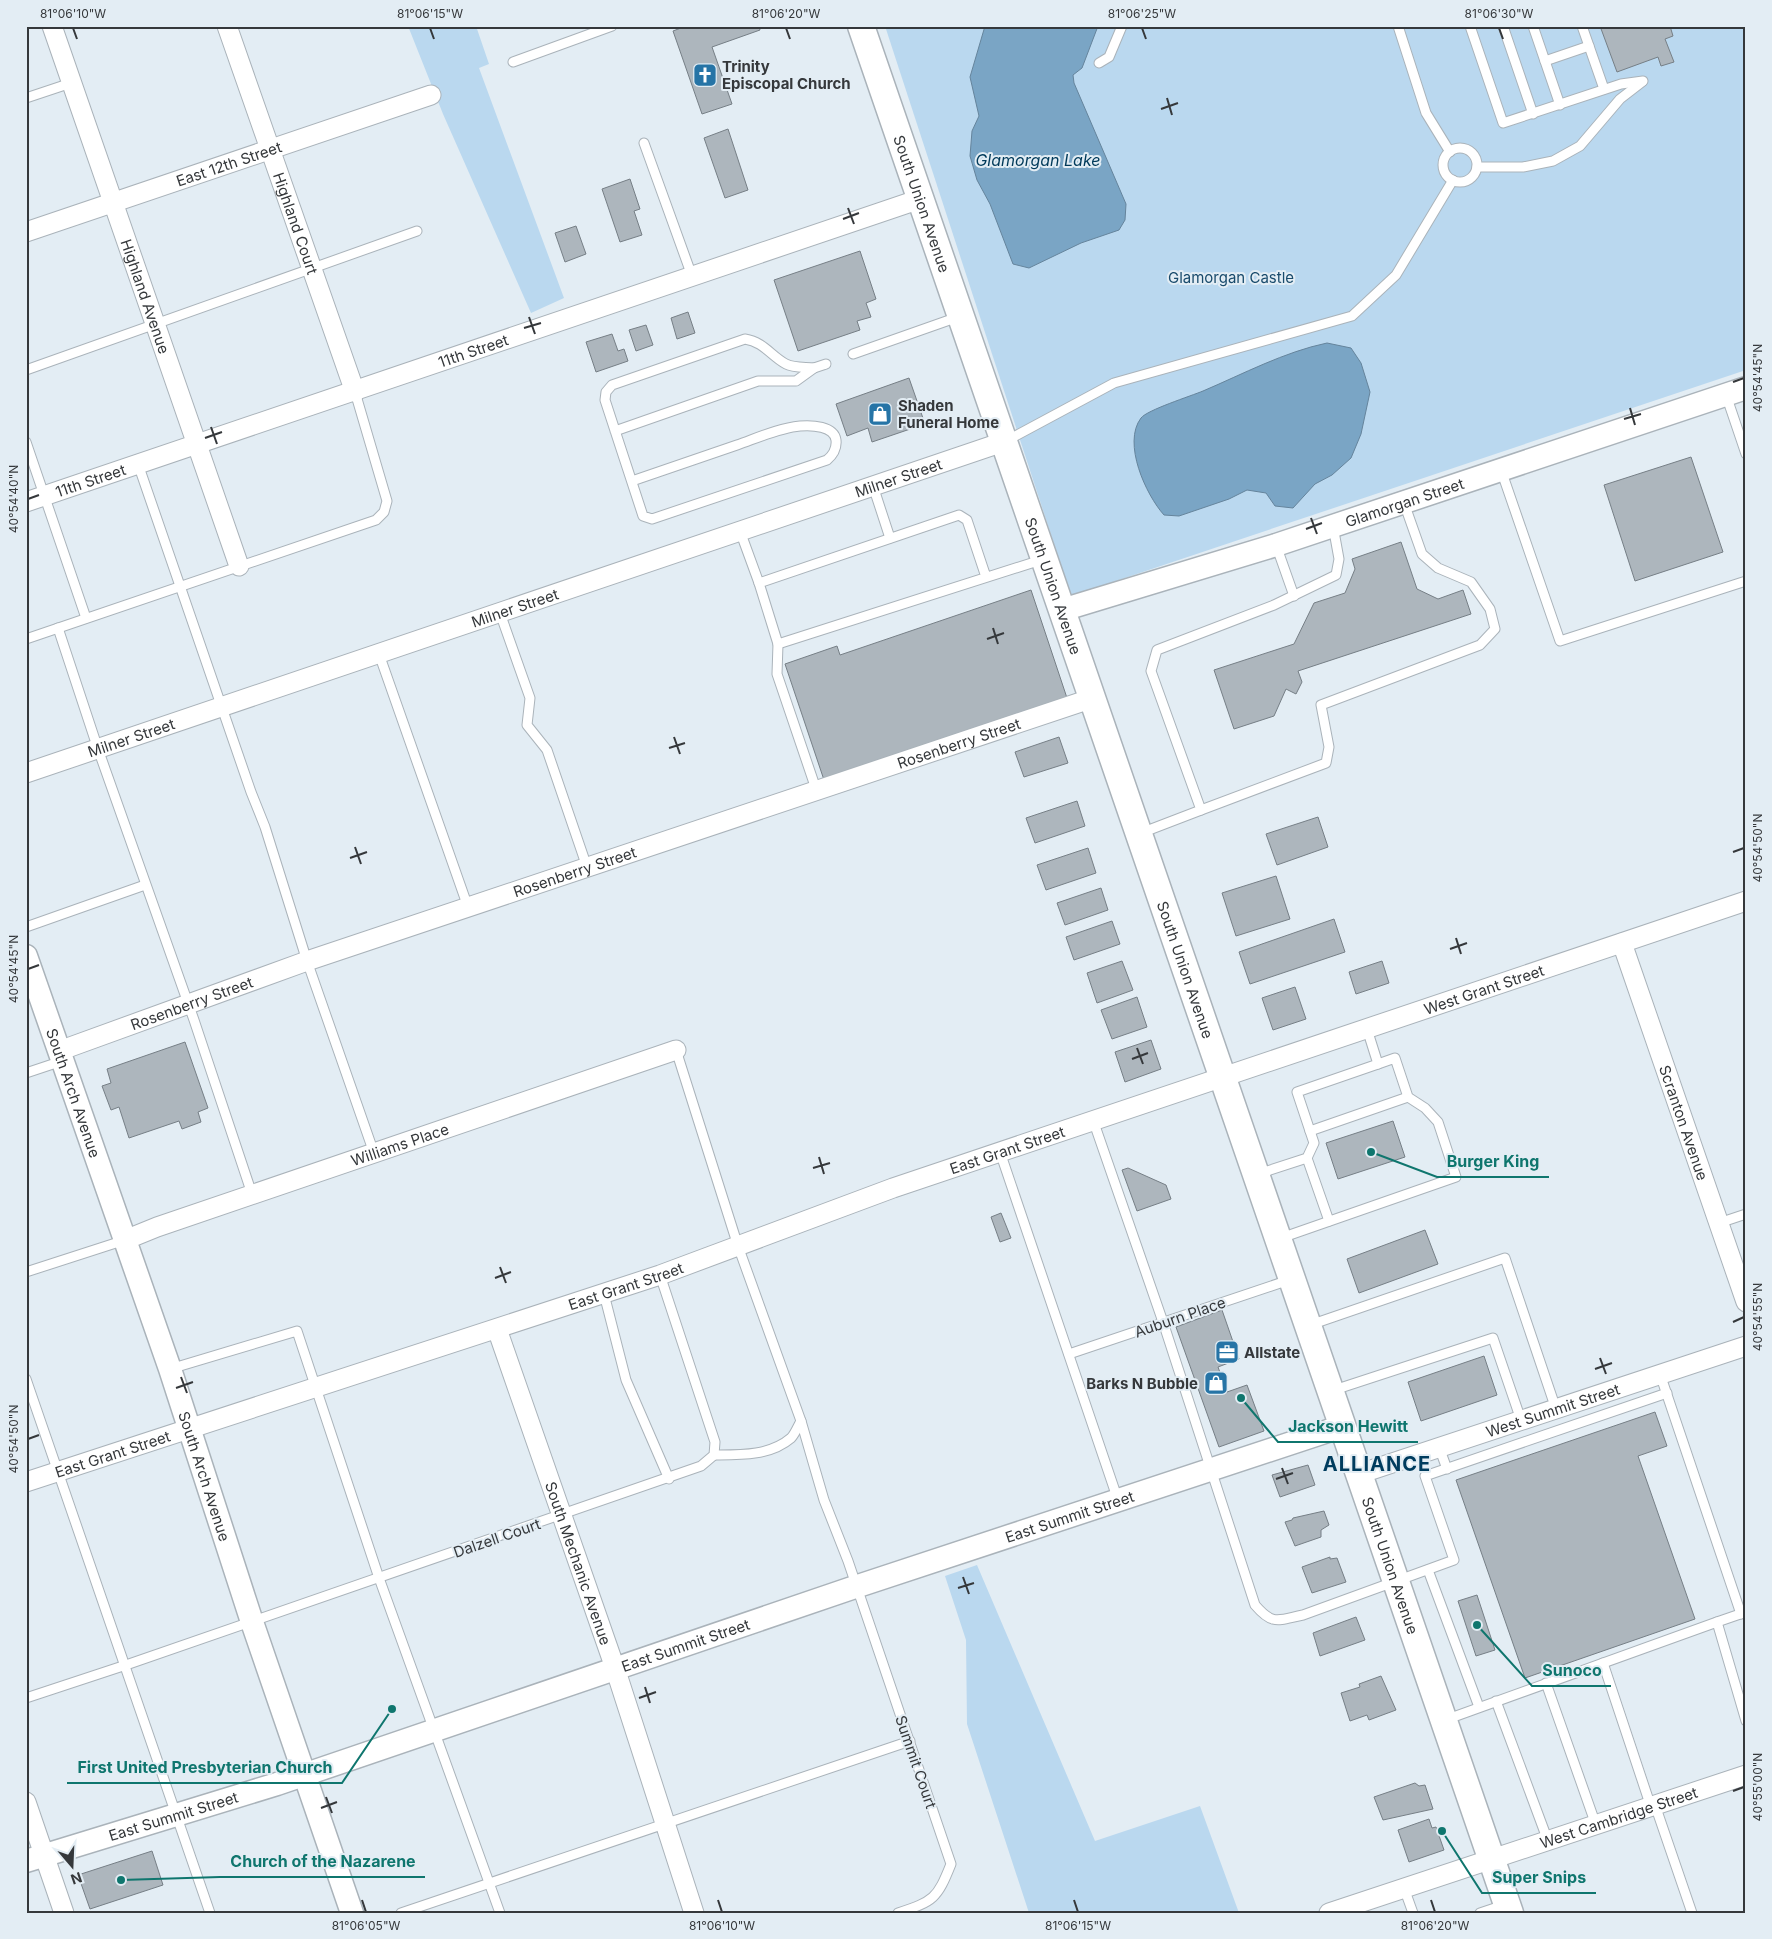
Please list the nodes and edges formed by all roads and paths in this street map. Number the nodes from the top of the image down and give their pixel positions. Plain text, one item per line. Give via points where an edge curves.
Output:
1 (52, 26) edge
2 (227, 26) edge
3 (612, 26) edge
4 (861, 26) edge
5 (1122, 26) edge
6 (1398, 26) edge
7 (1470, 26) edge
8 (1502, 26) edge
9 (1533, 26) edge
10 (1582, 26) edge
11 (1589, 46) junction
12 (1545, 61) junction
13 (513, 62) dead end
14 (1099, 63) dead end
15 (71, 83) junction
16 (1604, 89) junction
17 (431, 95) dead end
18 (26, 98) edge
19 (1560, 105) junction
20 (1533, 114) junction
21 (644, 143) dead end
22 (271, 149) junction
23 (1450, 152) junction
24 (1477, 167) junction
25 (1453, 180) junction
26 (920, 199) junction
27 (112, 203) junction
28 (418, 231) dead end
29 (26, 232) edge
30 (314, 269) junction
31 (692, 276) junction
32 (960, 316) junction
33 (154, 324) junction
34 (853, 354) dead end
35 (826, 364) dead end
36 (814, 368) junction
37 (26, 370) edge
38 (1736, 391) edge
39 (355, 392) junction
40 (615, 431) junction
41 (26, 442) edge
42 (1004, 442) junction
43 (196, 445) junction
44 (1746, 454) edge
45 (138, 464) junction
46 (1501, 470) junction
47 (632, 481) junction
48 (873, 486) junction
49 (44, 496) junction
50 (26, 502) edge
51 (1404, 503) junction
52 (1333, 526) junction
53 (740, 531) junction
54 (890, 538) junction
55 (1276, 545) junction
56 (1044, 559) junction
57 (239, 566) junction
58 (986, 577) junction
59 (1746, 580) edge
60 (759, 583) junction
61 (181, 586) junction
62 (1294, 596) junction
63 (1062, 610) junction
64 (500, 613) junction
65 (86, 618) junction
66 (58, 628) junction
67 (26, 639) edge
68 (778, 644) junction
69 (379, 654) junction
70 (1093, 698) junction
71 (223, 706) junction
72 (98, 749) junction
73 (26, 773) edge
74 (816, 789) junction
75 (1200, 810) junction
76 (1139, 834) junction
77 (587, 866) junction
78 (145, 885) junction
79 (1746, 901) edge
80 (468, 907) junction
81 (26, 927) edge
82 (1622, 943) junction
83 (26, 956) edge
84 (307, 961) junction
85 (188, 1006) junction
86 (1367, 1029) junction
87 (676, 1050) joint
88 (60, 1056) junction
89 (1378, 1064) junction
90 (26, 1073) edge
91 (1222, 1077) junction
92 (1408, 1097) junction
93 (1093, 1120) junction
94 (1310, 1132) junction
95 (1000, 1152) junction
96 (374, 1153) junction
97 (1307, 1158) junction
98 (1256, 1175) junction
99 (252, 1194) junction
100 (1746, 1214) edge
101 (1329, 1221) junction
102 (1719, 1223) junction
103 (1278, 1239) junction
104 (125, 1240) junction
105 (738, 1246) junction
106 (26, 1272) edge
107 (660, 1276) junction
108 (1291, 1279) junction
109 (604, 1294) junction
110 (1746, 1302) edge
111 (1163, 1322) junction
112 (1308, 1326) junction
113 (497, 1329) junction
114 (1746, 1346) edge
115 (1069, 1354) junction
116 (170, 1369) junction
117 (1660, 1374) junction
118 (26, 1379) edge
119 (317, 1386) junction
120 (1330, 1391) junction
121 (1667, 1393) junction
122 (1556, 1409) junction
123 (1521, 1420) junction
124 (801, 1421) junction
125 (1343, 1426) junction
126 (188, 1428) junction
127 (1439, 1447) junction
128 (714, 1456) junction
129 (1447, 1469) junction
130 (59, 1470) junction
131 (1210, 1471) junction
132 (1359, 1474) junction
133 (669, 1479) junction
134 (26, 1482) edge
135 (1118, 1501) junction
136 (561, 1516) junction
137 (1428, 1570) junction
138 (379, 1578) junction
139 (1396, 1582) junction
140 (855, 1587) junction
141 (1743, 1613) edge
142 (252, 1622) junction
143 (1716, 1622) junction
144 (1603, 1663) junction
145 (126, 1665) junction
146 (615, 1668) junction
147 (1546, 1683) junction
148 (26, 1698) edge
149 (1496, 1701) junction
150 (1479, 1707) junction
151 (1444, 1720) junction
152 (1746, 1721) edge
153 (434, 1730) junction
154 (910, 1741) junction
155 (306, 1774) junction
156 (1746, 1775) edge
157 (26, 1802) edge
158 (1653, 1806) junction
159 (176, 1815) junction
160 (663, 1823) junction
161 (1596, 1825) junction
162 (1548, 1841) junction
163 (35, 1858) edge
164 (1492, 1860) junction
165 (490, 1882) junction
166 (1404, 1888) junction
167 (1509, 1908) edge
168 (64, 1913) edge
169 (210, 1913) edge
170 (352, 1913) edge
171 (401, 1913) edge
172 (500, 1913) edge
173 (694, 1913) edge
174 (898, 1913) edge
175 (1329, 1913) edge
176 (1412, 1913) edge
177 (1480, 1913) edge
178 (1692, 1913) edge

1 - 15 street, Highland Avenue
2 - 22 street, Highland Court
3 - 13 lane
4 - 26 main road, South Union Avenue
5 - 14 lane via 1109,57
6 - 23 lane via 1426,113
7 - 20 lane via 1503,123
8 - 20 lane
9 - 12 lane
10 - 11 lane
11 - 12 lane
11 - 16 lane
12 - 19 lane
15 - 18 lane
15 - 27 street, Highland Avenue
16 - 19 lane
16 - 24 lane via 1643,82 1620,99 1580,146 1553,161 1523,167
17 - 22 street, East 12th Street
19 - 20 lane
21 - 31 lane
22 - 27 street, East 12th Street
22 - 30 street, Highland Court
23 - 24 lane via 1466,150 1474,156
23 - 25 lane via 1444,167
24 - 25 lane via 1468,180
25 - 42 lane via 1396,275 1352,316 1114,383
26 - 31 street, 11th Street
26 - 32 main road, South Union Avenue
27 - 29 street, East 12th Street
27 - 33 street, Highland Avenue
28 - 30 lane
30 - 33 lane
30 - 39 street, Highland Court
31 - 39 street, 11th Street
32 - 34 lane
32 - 42 main road, South Union Avenue
33 - 37 lane
33 - 43 street, Highland Avenue
35 - 36 lane
36 - 40 lane via 796,381 758,381
36 - 40 lane via 788,366 755,340 746,340 612,385 605,400
38 - 44 lane
38 - 46 street, Glamorgan Street
39 - 43 street, 11th Street
39 - 57 lane via 383,480 387,501 384,512 376,520
40 - 47 lane
41 - 49 lane
42 - 48 street, Milner Street
42 - 56 main road, South Union Avenue
43 - 45 street, 11th Street
43 - 57 street, Highland Avenue
45 - 49 street, 11th Street
45 - 61 lane
46 - 51 street, Glamorgan Street
46 - 59 lane via 1560,641
47 - 47 lane via 643,516 652,519 827,460 833,456 835,436 820,427 800,426
48 - 53 street, Milner Street
48 - 54 lane
49 - 50 street, 11th Street
49 - 65 lane
51 - 52 street, Glamorgan Street
51 - 75 lane via 1422,554 1438,568 1471,582 1490,609 1495,629 1480,645 1321,704 1329,747 1326,763
52 - 55 street, Glamorgan Street
52 - 62 lane via 1339,559 1336,575
53 - 60 lane
53 - 64 street, Milner Street
54 - 58 lane via 959,515 967,520
54 - 60 lane
55 - 62 lane
55 - 63 street, Glamorgan Street
56 - 58 lane
56 - 63 main road, South Union Avenue
57 - 61 lane
58 - 68 lane
60 - 68 lane
61 - 65 lane
61 - 71 lane
62 - 75 lane via 1157,650 1151,671
63 - 70 main road, South Union Avenue
64 - 69 street, Milner Street
64 - 77 lane via 530,698 527,725 547,750
65 - 66 lane
66 - 67 lane
66 - 72 lane
68 - 74 lane via 776,674
69 - 71 street, Milner Street
69 - 80 lane
70 - 74 street, Rosenberry Street
70 - 76 main road, South Union Avenue
71 - 72 street, Milner Street
71 - 84 lane
72 - 73 street, Milner Street
72 - 78 lane
74 - 77 street, Rosenberry Street
75 - 76 lane
76 - 91 main road, South Union Avenue
77 - 80 street, Rosenberry Street
78 - 81 lane
78 - 85 lane
79 - 82 street, West Grant Street
80 - 84 street, Rosenberry Street
82 - 86 street, West Grant Street
82 - 102 street, Scranton Avenue
83 - 88 street, South Arch Avenue
84 - 85 street, Rosenberry Street
84 - 96 lane
85 - 88 street, Rosenberry Street
85 - 99 lane
86 - 89 lane
86 - 91 street, West Grant Street
87 - 96 street, Williams Place
87 - 105 lane, Summit Court
88 - 90 lane
88 - 104 street, South Arch Avenue
89 - 92 lane via 1395,1058
89 - 94 lane via 1297,1092
91 - 93 street, East Grant Street
91 - 98 main road, South Union Avenue
92 - 94 lane
92 - 101 lane via 1438,1122 1456,1177
93 - 95 street, East Grant Street
93 - 111 lane
94 - 97 lane via 1314,1143
95 - 105 street, East Grant Street
95 - 115 lane
96 - 99 street, Williams Place
97 - 98 lane
97 - 101 lane
98 - 103 main road, South Union Avenue
99 - 104 street, Williams Place
100 - 102 lane
101 - 103 lane
102 - 110 street, Scranton Avenue
103 - 108 main road, South Union Avenue
104 - 106 lane
104 - 116 street, South Arch Avenue
105 - 107 street, East Grant Street
105 - 124 lane, Summit Court
107 - 109 street, East Grant Street
107 - 128 lane via 715,1442
108 - 111 lane, Auburn Place
108 - 112 main road, South Union Avenue
109 - 113 street, East Grant Street
109 - 133 lane via 626,1380
111 - 115 lane, Auburn Place
111 - 131 lane
112 - 120 main road, South Union Avenue
112 - 122 lane via 1505,1258
113 - 119 street, East Grant Street
113 - 136 street, South Mechanic Avenue
114 - 117 street, West Summit Street
115 - 135 lane
116 - 119 lane via 297,1331
116 - 126 street, South Arch Avenue
117 - 121 lane
117 - 122 street, West Summit Street
118 - 130 lane
119 - 126 street, East Grant Street
119 - 138 lane
120 - 123 lane via 1493,1338
120 - 125 main road, South Union Avenue
121 - 129 lane
121 - 141 lane
122 - 123 street, West Summit Street
123 - 127 street, West Summit Street
124 - 128 lane via 792,1437 774,1447 750,1455
124 - 140 lane, Summit Court via 824,1500
125 - 131 street, East Summit Street
125 - 132 main road, South Union Avenue
126 - 130 street, East Grant Street
126 - 142 street, South Arch Avenue
127 - 129 lane
127 - 132 street, West Summit Street
128 - 133 lane, Dalzell Court via 701,1466
129 - 137 lane via 1424,1476 1454,1560
130 - 134 street, East Grant Street
130 - 145 lane
131 - 135 street, East Summit Street
131 - 139 lane via 1255,1604 1266,1617 1279,1620 1303,1615
132 - 139 main road, South Union Avenue
133 - 136 lane, Dalzell Court
135 - 140 street, East Summit Street
136 - 138 lane, Dalzell Court
136 - 146 street, South Mechanic Avenue
137 - 139 lane
137 - 150 lane
138 - 142 lane, Dalzell Court
138 - 153 lane
139 - 151 main road, South Union Avenue
140 - 146 street, East Summit Street
140 - 154 lane, Summit Court
141 - 143 lane
142 - 145 lane, Dalzell Court
142 - 155 street, South Arch Avenue
143 - 144 lane
143 - 152 lane
144 - 147 lane
144 - 158 lane
145 - 148 lane, Dalzell Court
145 - 159 lane
146 - 153 street, East Summit Street
146 - 160 street, South Mechanic Avenue
147 - 149 lane
147 - 161 lane
149 - 150 lane
149 - 162 lane
150 - 151 lane
151 - 164 main road, South Union Avenue
153 - 155 street, East Summit Street
153 - 165 lane
154 - 160 lane
154 - 174 lane, Summit Court via 950,1864 940,1892 920,1906
155 - 159 street, East Summit Street
155 - 170 street, South Arch Avenue
156 - 158 street, West Cambridge Street
157 - 163 street
158 - 161 street, West Cambridge Street
158 - 178 lane
159 - 163 street, East Summit Street
159 - 169 lane
160 - 165 lane
160 - 173 street, South Mechanic Avenue
161 - 162 street, West Cambridge Street
162 - 164 street, West Cambridge Street
163 - 168 street
164 - 166 street, West Cambridge Street
164 - 167 main road, South Union Avenue
165 - 171 lane
165 - 172 lane
166 - 175 street, West Cambridge Street
166 - 176 lane
167 - 177 lane

